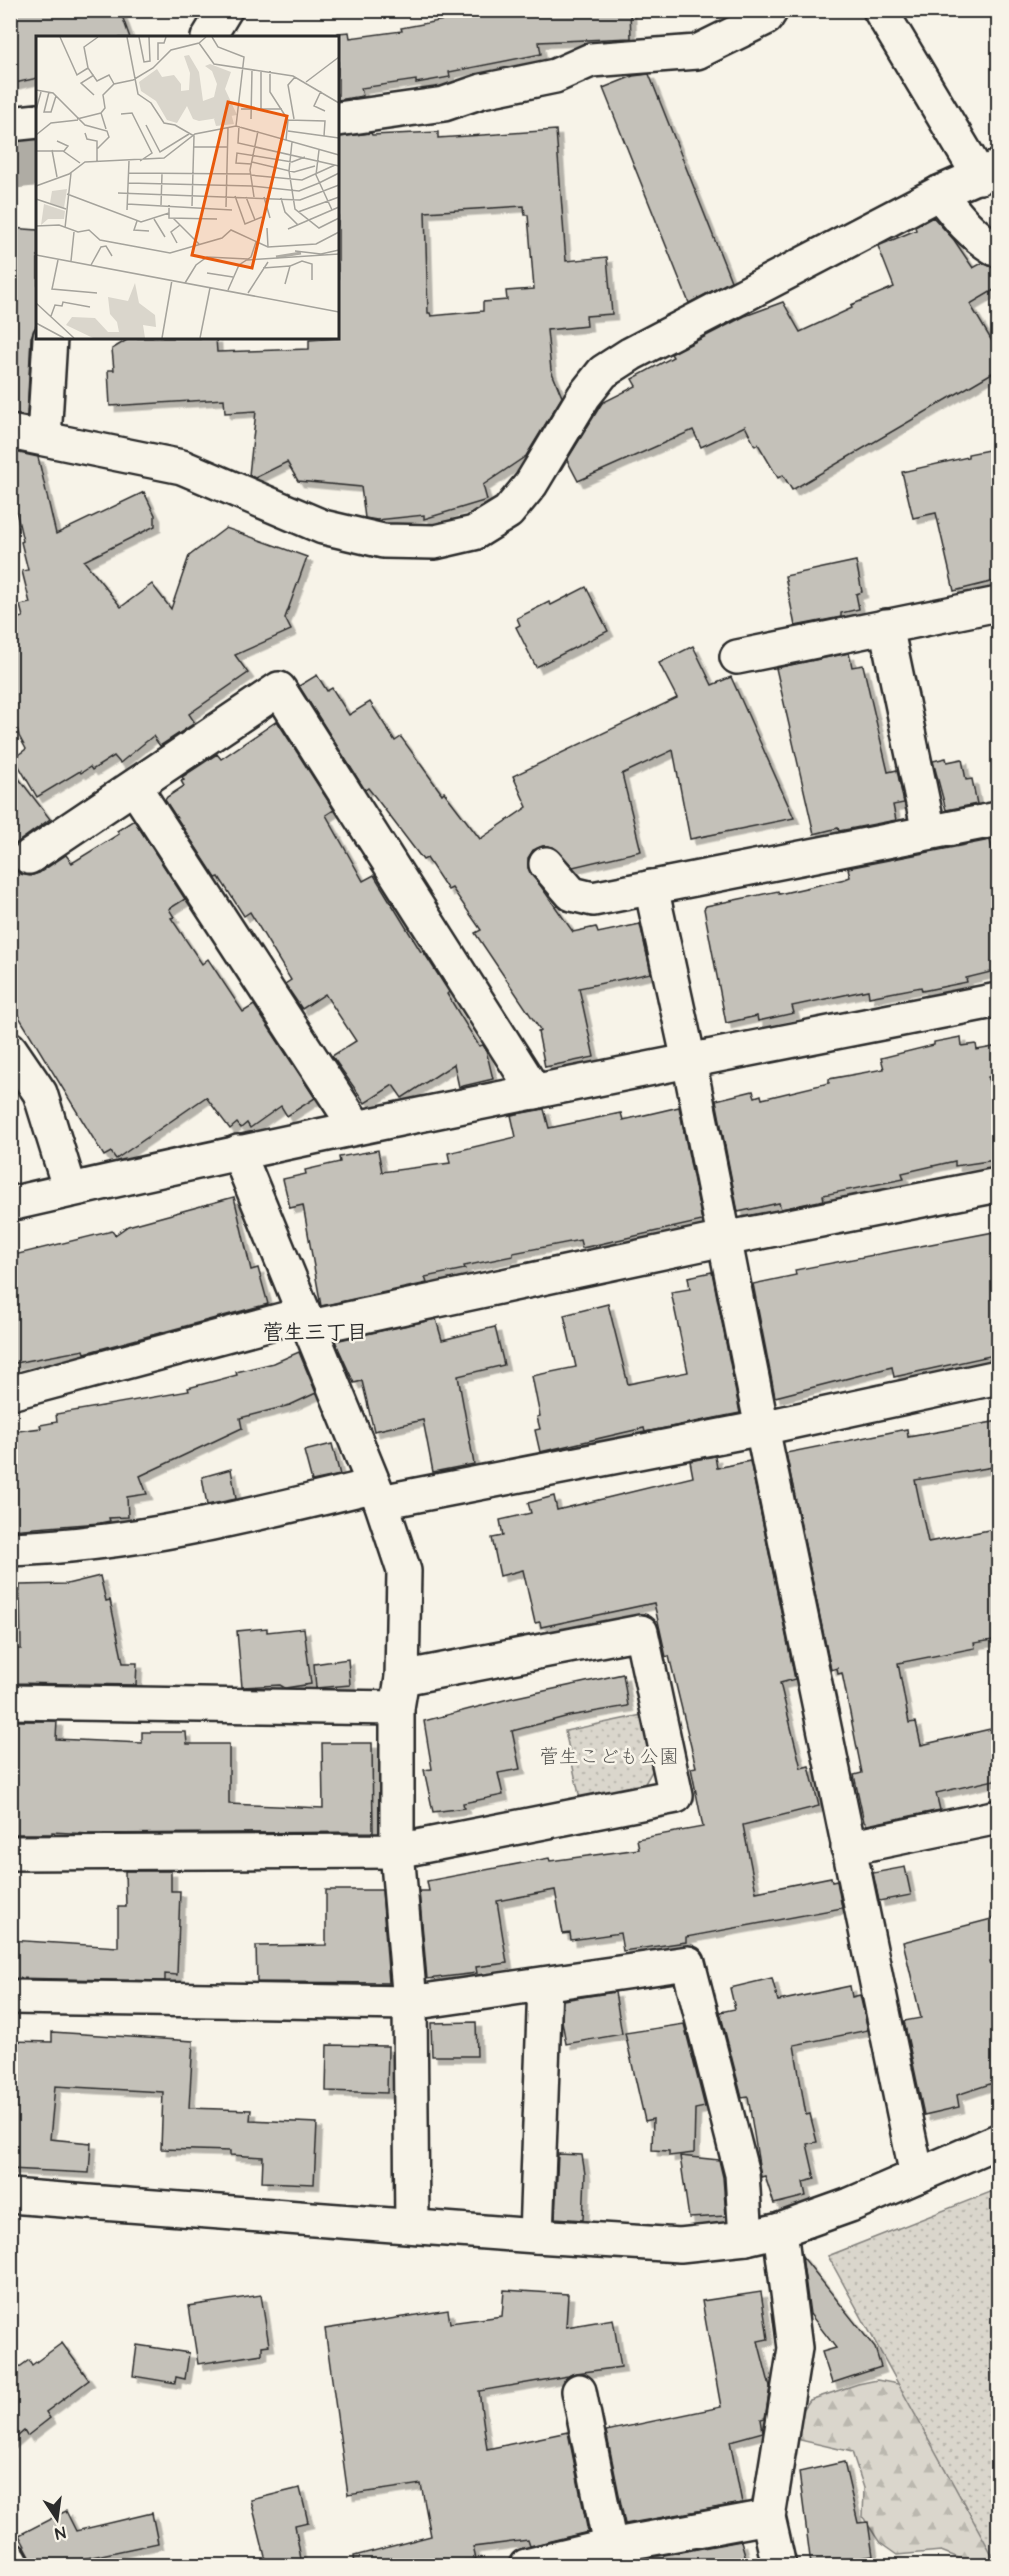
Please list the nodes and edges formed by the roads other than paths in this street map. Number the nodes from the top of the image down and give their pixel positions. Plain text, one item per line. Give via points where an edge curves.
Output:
1 (225, 10) edge
2 (771, 10) edge
3 (880, 10) edge
4 (209, 36) edge
5 (339, 119) edge
6 (36, 121) edge
7 (10, 124) edge
8 (989, 172) edge
9 (939, 193) junction
10 (999, 250) edge
11 (50, 339) edge
12 (10, 432) edge
13 (44, 438) junction
14 (999, 604) edge
15 (886, 627) junction
16 (737, 657) dead end
17 (135, 788) junction
18 (999, 819) edge
19 (929, 832) junction
20 (28, 857) dead end
21 (546, 864) dead end
22 (651, 887) junction
23 (999, 1000) edge
24 (10, 1049) edge
25 (689, 1061) junction
26 (535, 1092) junction
27 (356, 1127) junction
28 (238, 1152) junction
29 (999, 1185) edge
30 (70, 1190) junction
31 (10, 1204) edge
32 (724, 1239) junction
33 (307, 1320) junction
34 (999, 1377) edge
35 (10, 1393) edge
36 (762, 1428) junction
37 (377, 1494) junction
38 (10, 1549) edge
39 (400, 1693) junction
40 (10, 1702) edge
41 (999, 1817) edge
42 (848, 1848) junction
43 (397, 1851) junction
44 (10, 1853) edge
45 (545, 1984) junction
46 (10, 1997) edge
47 (410, 2003) junction
48 (999, 2141) edge
49 (917, 2176) junction
50 (10, 2196) edge
51 (412, 2226) junction
52 (780, 2230) junction
53 (536, 2236) junction
54 (746, 2238) junction
55 (579, 2391) dead end
56 (768, 2517) junction
57 (612, 2556) edge
58 (10, 2559) edge
59 (14, 2565) edge
60 (526, 2565) edge
61 (779, 2565) edge

1 - 4 street
2 - 5 street via 766,18 697,52 591,60 555,76 482,91 444,104
3 - 8 street
6 - 7 street
8 - 9 street
9 - 10 street via 962,222
9 - 13 street via 603,372 525,491 507,512 474,533 435,542 383,541 323,526 182,467
11 - 13 street
12 - 13 street
14 - 15 street
15 - 16 street
15 - 19 street
17 - 20 street
17 - 26 street via 279,689
17 - 27 street
18 - 19 street
19 - 22 street
21 - 22 street via 572,894 593,899
22 - 25 street
23 - 25 street
24 - 30 street via 40,1093
25 - 26 street
25 - 32 street
26 - 27 street
27 - 28 street
28 - 30 street
28 - 33 street
29 - 32 street
30 - 31 street
32 - 33 street
32 - 36 street
33 - 35 street
33 - 37 street
34 - 36 street
36 - 37 street
36 - 42 street
37 - 38 street via 98,1544
37 - 39 street via 404,1571
39 - 40 street
39 - 43 street
39 - 43 street via 641,1632 676,1796
41 - 42 street
42 - 49 street
43 - 44 street
43 - 47 street
45 - 47 street
45 - 53 street
45 - 54 street via 688,1963 742,2174
46 - 47 street
47 - 51 street
48 - 49 street
49 - 52 street
50 - 51 street
51 - 53 street
52 - 54 street
52 - 56 street via 795,2348
53 - 54 street via 680,2244
55 - 57 street
56 - 57 street
56 - 61 street
57 - 60 street
58 - 59 street

